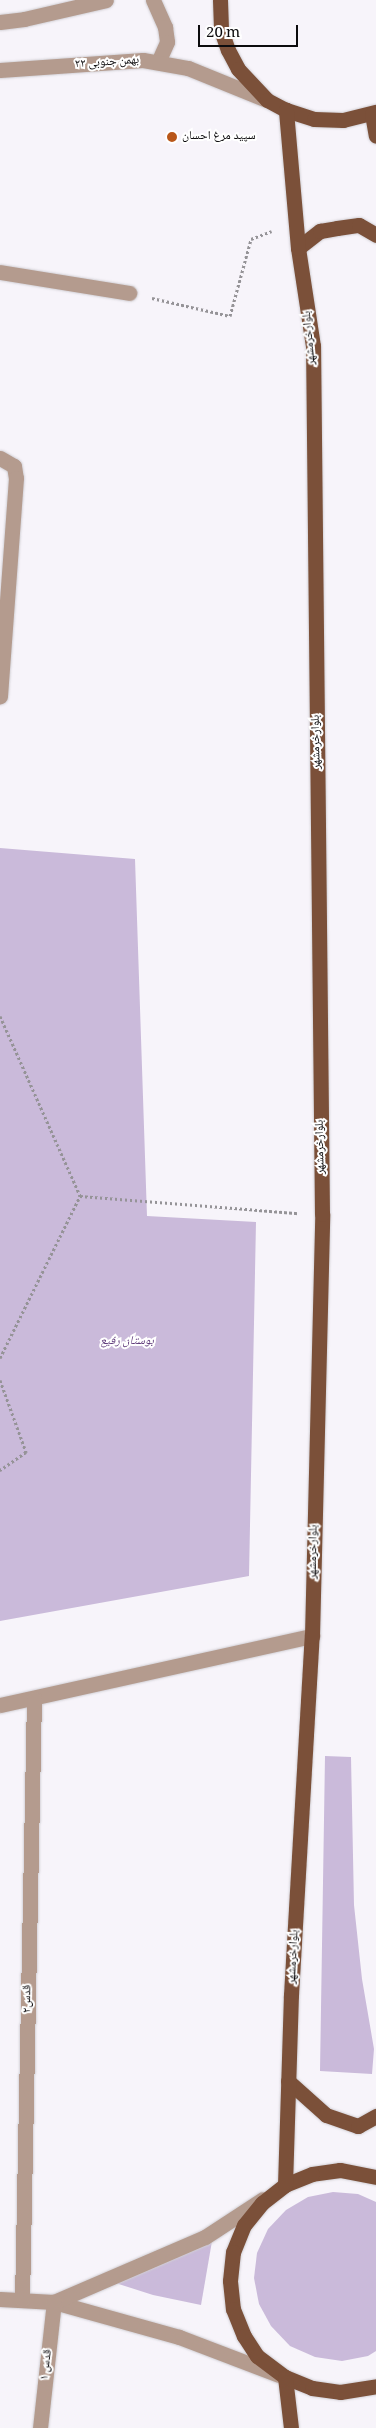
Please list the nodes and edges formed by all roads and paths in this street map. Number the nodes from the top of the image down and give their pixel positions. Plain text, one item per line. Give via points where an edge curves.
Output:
1 (106, 0) edge
2 (153, 0) edge
3 (220, 0) edge
4 (0, 22) edge
5 (158, 62) junction
6 (0, 70) edge
7 (267, 100) junction
8 (286, 110) junction
9 (374, 113) edge
10 (376, 136) edge
11 (296, 222) junction
12 (376, 235) edge
13 (298, 248) junction
14 (0, 272) edge
15 (129, 293) joint
16 (0, 458) edge
17 (0, 696) edge
18 (0, 1016) edge
19 (80, 1196) junction
20 (322, 1214) junction
21 (0, 1358) edge
22 (0, 1380) edge
23 (0, 1470) edge
24 (312, 1636) junction
25 (34, 1699) junction
26 (0, 1705) edge
27 (288, 2081) junction
28 (376, 2116) edge
29 (376, 2177) edge
30 (285, 2185) junction
31 (0, 2299) edge
32 (22, 2300) junction
33 (54, 2302) junction
34 (285, 2377) junction
35 (376, 2386) edge
36 (40, 2428) edge
37 (291, 2428) edge

1 - 4 street
2 - 5 street via 165,27 167,42
3 - 7 main road via 221,30 228,50 238,69
5 - 6 street, ۲۲ بهمن جنوبی via 143,60
5 - 7 street, ۲۲ بهمن جنوبی via 188,68
7 - 8 main road
8 - 9 main road via 314,119 343,120
8 - 11 main road, بلوارخرمشهر
9 - 10 main road
11 - 13 main road, بلوارخرمشهر
11 - 15 path via 251,239 230,316
12 - 13 main road via 359,225 337,228 320,231
13 - 20 main road, بلوارخرمشهر via 312,346
14 - 15 street
16 - 17 street via 14,466 16,478
18 - 19 path
19 - 20 path
19 - 21 path
20 - 24 main road, بلوارخرمشهر
22 - 23 path via 26,1452
24 - 25 street
24 - 27 main road, بلوارخرمشهر
25 - 26 street
25 - 32 street, قدس۲
27 - 28 main road via 326,2115 358,2126
27 - 30 main road, بلوارخرمشهر
29 - 30 main road via 340,2170 312,2174
30 - 33 street via 205,2237
30 - 34 main road via 262,2203 244,2225 233,2252 230,2281 233,2309 244,2336 257,2356
31 - 32 street
32 - 33 street
33 - 34 street via 179,2337
33 - 36 street, قدس ۱
34 - 35 main road via 312,2388 340,2392
34 - 37 main road

